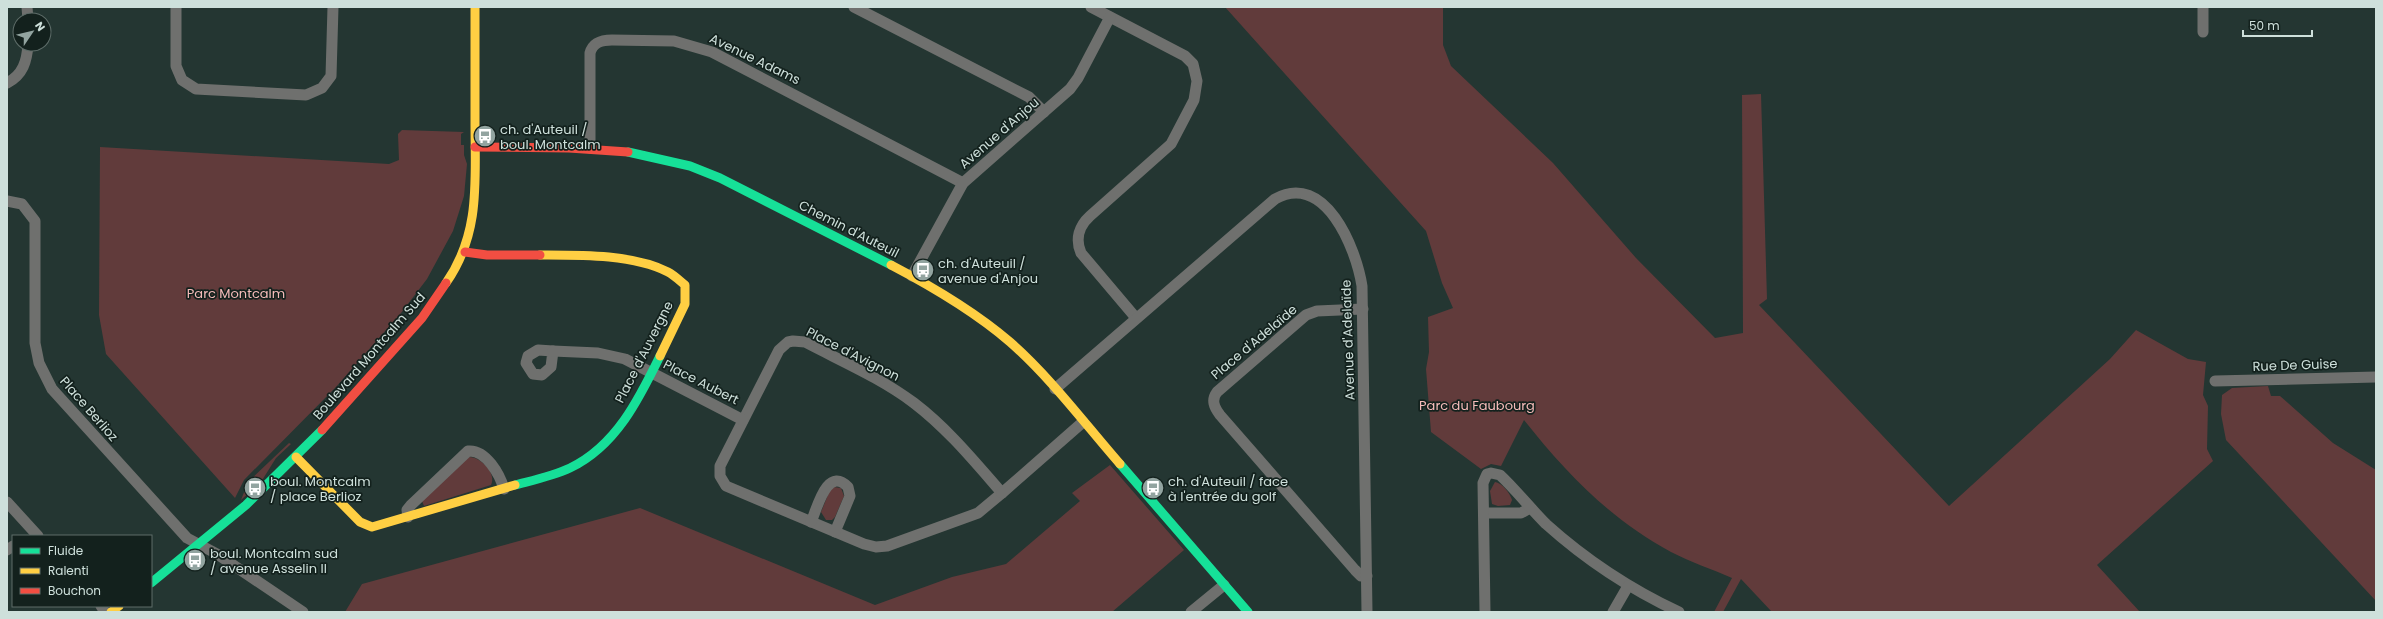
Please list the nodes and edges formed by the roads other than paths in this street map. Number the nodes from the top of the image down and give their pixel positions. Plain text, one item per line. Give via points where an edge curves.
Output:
1 (176, 7) edge
2 (334, 7) edge
3 (475, 7) edge
4 (854, 7) edge
5 (1091, 7) edge
6 (2203, 7) edge
7 (1110, 17) junction
8 (2203, 32) dead end
9 (26, 52) edge
10 (7, 83) edge
11 (1044, 112) junction
12 (475, 147) junction
13 (590, 148) junction
14 (963, 183) junction
15 (7, 201) edge
16 (465, 252) junction
17 (912, 276) junction
18 (1363, 309) junction
19 (1136, 318) junction
20 (552, 351) dead end
21 (651, 372) junction
22 (2376, 377) edge
23 (2216, 381) dead end
24 (1055, 389) junction
25 (743, 420) junction
26 (1084, 422) junction
27 (296, 457) junction
28 (504, 489) junction
29 (1002, 493) junction
30 (7, 502) edge
31 (1530, 508) junction
32 (1484, 513) junction
33 (408, 517) junction
34 (811, 522) junction
35 (835, 532) junction
36 (33, 534) edge
37 (200, 544) junction
38 (1367, 576) junction
39 (152, 582) edge
40 (1224, 585) junction
41 (1628, 586) junction
42 (288, 608) edge
43 (302, 612) edge
44 (1191, 612) edge
45 (1248, 612) edge
46 (1367, 612) edge
47 (1485, 612) edge
48 (1613, 612) edge
49 (1679, 612) edge

1 - 2 street via 176,66 186,84 203,91 300,96 317,91 331,76
3 - 12 street, Boulevard Montcalm Sud
4 - 11 street via 1029,97
5 - 7 street
6 - 8 street
7 - 11 street, Avenue d'Anjou via 1078,78 1070,89
7 - 19 street via 1185,56 1193,64 1197,81 1194,100 1171,144 1090,216 1079,231 1078,244 1081,253
9 - 10 street via 23,69
11 - 14 street, Avenue d'Anjou
12 - 13 street, Chemin d'Auteuil
12 - 16 street, Boulevard Montcalm Sud via 474,215
13 - 14 street, Avenue Adams via 590,53 594,46 602,40 674,41 712,52
13 - 17 street, Chemin d'Auteuil via 643,153 696,168
14 - 17 street, Avenue d'Anjou
15 - 37 street, Place Berlioz via 22,204 35,221 34,335 38,357 46,378 56,394 187,538
16 - 21 street, Place d'Auvergne via 487,255 609,257 646,265 678,277 687,289 687,299
16 - 27 street, Boulevard Montcalm Sud via 422,318 367,382
17 - 24 street, Chemin d'Auteuil via 986,321 1023,354
18 - 19 street, Avenue d'Adelaïde via 1358,265 1348,240 1320,202 1313,197 1297,193 1280,196 1269,204
18 - 38 street, Avenue d'Adelaïde
18 - 38 street, Place d'Adelaïde via 1317,311 1306,315 1217,392 1213,399 1216,410 1240,439 1355,570 1361,576
19 - 24 street, Avenue d'Adelaïde
20 - 21 street, Place Aubert via 608,354
21 - 25 street, Place Aubert
21 - 28 street, Place d'Auvergne via 626,418 596,452 568,469
22 - 23 street, Rue De Guise
24 - 26 street, Chemin d'Auteuil
25 - 29 street, Place d'Avignon via 779,350 788,342 805,342 883,383 913,402 956,441
25 - 34 street, Place d'Avignon via 720,466 723,482 731,489
26 - 29 street, Place d'Avignon
26 - 40 street, Chemin d'Auteuil
27 - 33 street, Place d'Auvergne via 363,524 377,526
27 - 37 street, Boulevard Montcalm Sud
28 - 33 street, Place d'Auvergne
28 - 33 street via 500,477 480,453 468,451 411,504 407,510
29 - 35 street, Place d'Avignon via 978,513 887,546 871,546
30 - 36 street
31 - 32 street via 1520,512
31 - 32 street via 1500,475 1491,472 1487,474 1483,483
31 - 41 street via 1578,551
32 - 47 street
34 - 35 street, Place d'Avignon
34 - 35 street via 826,486 834,481 840,481 848,487 850,496
37 - 39 street, Boulevard Montcalm Sud
37 - 42 street, Place Berlioz
38 - 46 street, Avenue d'Adelaïde
40 - 44 street
40 - 45 street, Chemin d'Auteuil
41 - 48 street
41 - 49 street
42 - 43 street, Place Berlioz

